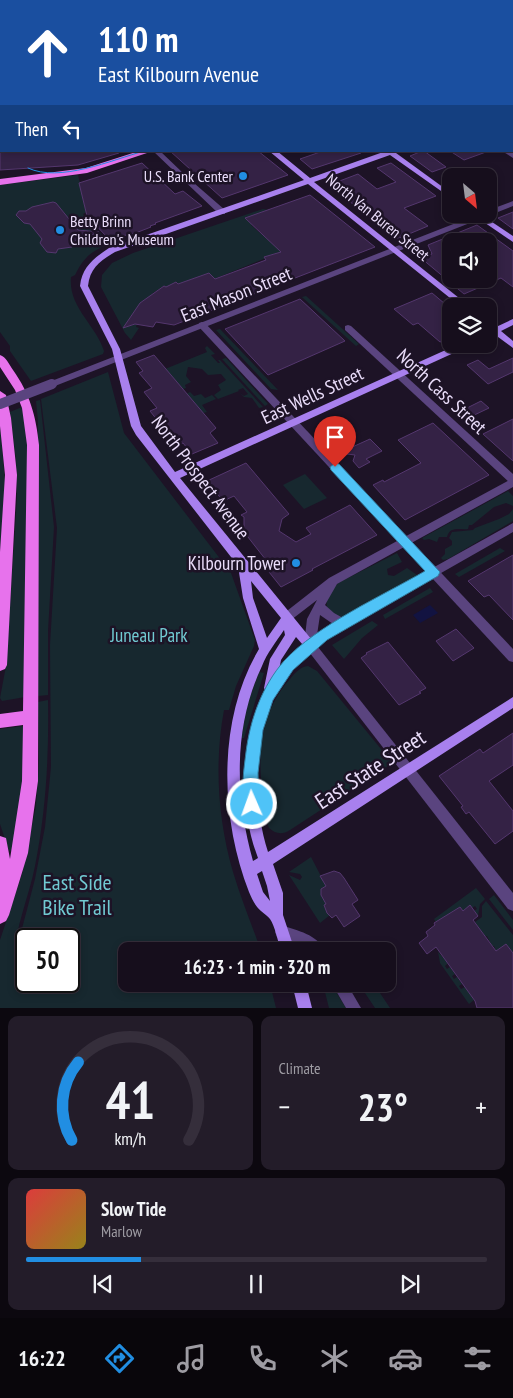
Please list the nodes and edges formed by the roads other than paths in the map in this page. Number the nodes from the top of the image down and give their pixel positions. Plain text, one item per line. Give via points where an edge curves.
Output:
1 (146, 152) edge
2 (157, 152) edge
3 (273, 152) edge
4 (392, 152) edge
5 (310, 181) junction
6 (0, 182) edge
7 (442, 189) edge
8 (513, 202) edge
9 (498, 208) edge
10 (222, 212) junction
11 (458, 223) edge
12 (491, 223) edge
13 (513, 240) edge
14 (394, 250) junction
15 (455, 298) edge
16 (513, 322) edge
17 (202, 325) junction
18 (348, 328) dead end
19 (497, 328) edge
20 (497, 334) edge
21 (513, 345) edge
22 (446, 353) edge
23 (118, 358) junction
24 (0, 359) edge
25 (399, 374) junction
26 (0, 395) edge
27 (0, 404) edge
28 (293, 423) junction
29 (173, 477) junction
30 (513, 481) edge
31 (513, 527) edge
32 (405, 542) junction
33 (242, 564) junction
34 (434, 572) junction
35 (333, 581) junction
36 (320, 605) junction
37 (288, 617) junction
38 (344, 623) junction
39 (310, 645) junction
40 (264, 650) junction
41 (513, 657) edge
42 (0, 665) edge
43 (268, 698) junction
44 (513, 702) edge
45 (31, 717) junction
46 (0, 721) edge
47 (408, 770) junction
48 (0, 844) edge
49 (265, 862) junction
50 (250, 871) junction
51 (0, 885) edge
52 (513, 904) edge
53 (275, 914) junction
54 (0, 915) edge
55 (282, 932) junction
56 (285, 942) edge
57 (308, 942) edge
58 (300, 992) edge
59 (344, 992) edge
60 (305, 1008) edge
61 (354, 1008) edge

1 - 6 main road via 87,170
2 - 10 street
3 - 5 main road, North Van Buren Street
4 - 5 main road
4 - 7 main road
5 - 10 main road
5 - 14 main road, North Van Buren Street
8 - 9 street
10 - 23 main road, North Prospect Avenue via 109,252 87,271 84,280 86,292
11 - 14 street, East Mason Street
12 - 13 main road
14 - 15 main road, North Van Buren Street
14 - 17 street, East Mason Street
16 - 19 main road
17 - 23 street, East Mason Street
17 - 28 street
18 - 25 street, North Cass Street
20 - 21 main road
22 - 25 main road, East Wells Street
23 - 27 street, East Mason Street, bridge
23 - 29 main road, North Prospect Avenue via 136,426
24 - 45 main road via 25,396 31,417
25 - 28 main road, East Wells Street
25 - 30 street, North Cass Street
26 - 42 main road via 11,475
28 - 29 main road, East Wells Street
28 - 32 street
29 - 33 main road, North Prospect Avenue
30 - 32 street
31 - 34 street
32 - 34 street
32 - 35 street
33 - 37 main road, North Prospect Avenue
33 - 40 main road via 248,598
34 - 38 street
34 - 41 street
35 - 36 street
35 - 37 street
36 - 38 street via 334,620
36 - 39 street via 313,619
37 - 39 main road, North Prospect Avenue
37 - 40 main road
37 - 43 main road via 290,636 276,659
38 - 39 street
39 - 43 main road via 288,666
39 - 47 street
40 - 50 main road via 244,697 234,754 236,812
43 - 49 main road via 253,742 250,794
44 - 47 main road, East State Street
45 - 46 main road
45 - 54 main road via 30,781 20,853
47 - 49 main road, East State Street
47 - 52 street
48 - 51 main road via 4,872
49 - 50 main road, East State Street
49 - 53 main road via 276,894
50 - 53 main road via 260,901
53 - 55 main road
55 - 56 main road
55 - 57 street
58 - 60 main road
59 - 61 street

